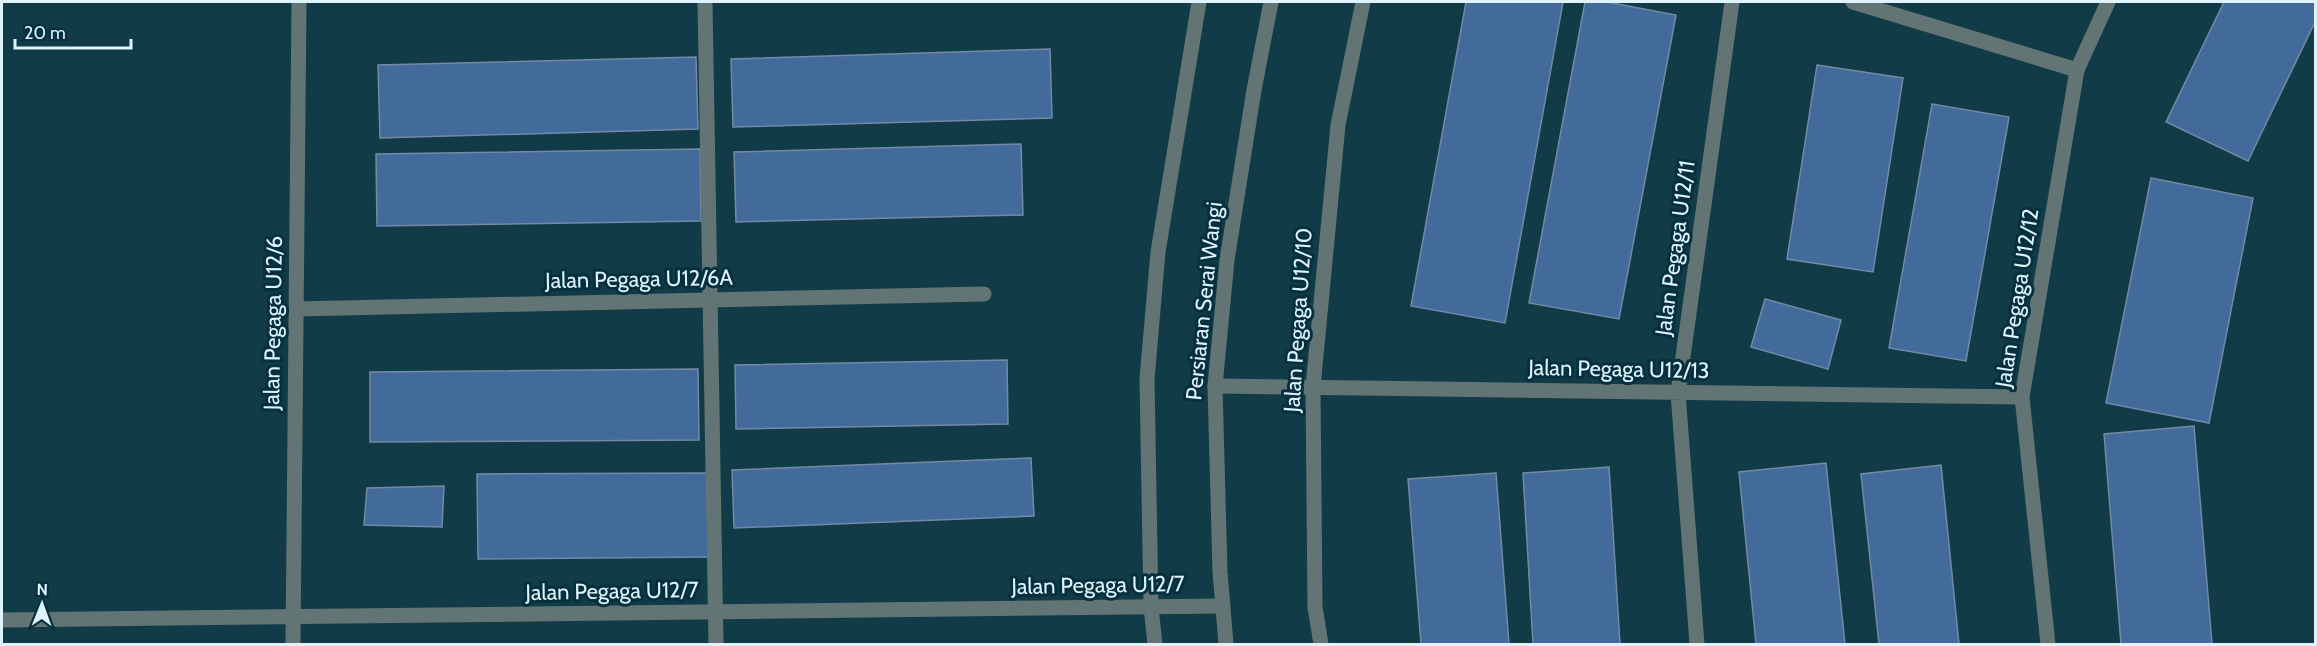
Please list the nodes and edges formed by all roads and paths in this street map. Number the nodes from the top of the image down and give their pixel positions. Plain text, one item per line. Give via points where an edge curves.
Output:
1 (298, 2) edge
2 (705, 2) edge
3 (1199, 2) edge
4 (1271, 2) edge
5 (1363, 2) edge
6 (1732, 2) edge
7 (1853, 2) edge
8 (2108, 2) edge
9 (2077, 70) junction
10 (984, 294) dead end
11 (710, 300) junction
12 (296, 309) junction
13 (1215, 386) junction
14 (1313, 387) junction
15 (1678, 393) junction
16 (2022, 397) junction
17 (1223, 606) junction
18 (1151, 607) junction
19 (715, 612) junction
20 (293, 617) junction
21 (2, 620) edge
22 (293, 645) edge
23 (716, 645) edge
24 (1155, 645) edge
25 (1226, 645) edge
26 (1321, 645) edge
27 (1697, 645) edge
28 (2048, 645) edge

1 - 12 street, Jalan Pegaga U12/6
2 - 11 street
3 - 18 street, Persiaran Serai Wangi via 1158,252 1147,379
4 - 13 street, Persiaran Serai Wangi via 1227,260
5 - 14 street, Jalan Pegaga U12/10 via 1338,125
6 - 15 street, Jalan Pegaga U12/11
7 - 9 street
8 - 9 street, Jalan Pegaga U12/12
9 - 16 street, Jalan Pegaga U12/12
10 - 11 street, Jalan Pegaga U12/6A
11 - 12 street, Jalan Pegaga U12/6A
11 - 19 street
12 - 20 street, Jalan Pegaga U12/6
13 - 14 street, Jalan Pegaga U12/13
13 - 17 street, Persiaran Serai Wangi
14 - 15 street, Jalan Pegaga U12/13
14 - 26 street, Jalan Pegaga U12/10 via 1315,607
15 - 16 street, Jalan Pegaga U12/13
15 - 27 street, Jalan Pegaga U12/11
16 - 28 street, Jalan Pegaga U12/12
17 - 18 street, Jalan Pegaga U12/7
17 - 25 street, Persiaran Serai Wangi
18 - 19 street, Jalan Pegaga U12/7
18 - 24 street, Persiaran Serai Wangi
19 - 20 street, Jalan Pegaga U12/7
19 - 23 street
20 - 21 street, Jalan Pegaga U12/7
20 - 22 street, Jalan Pegaga U12/6

